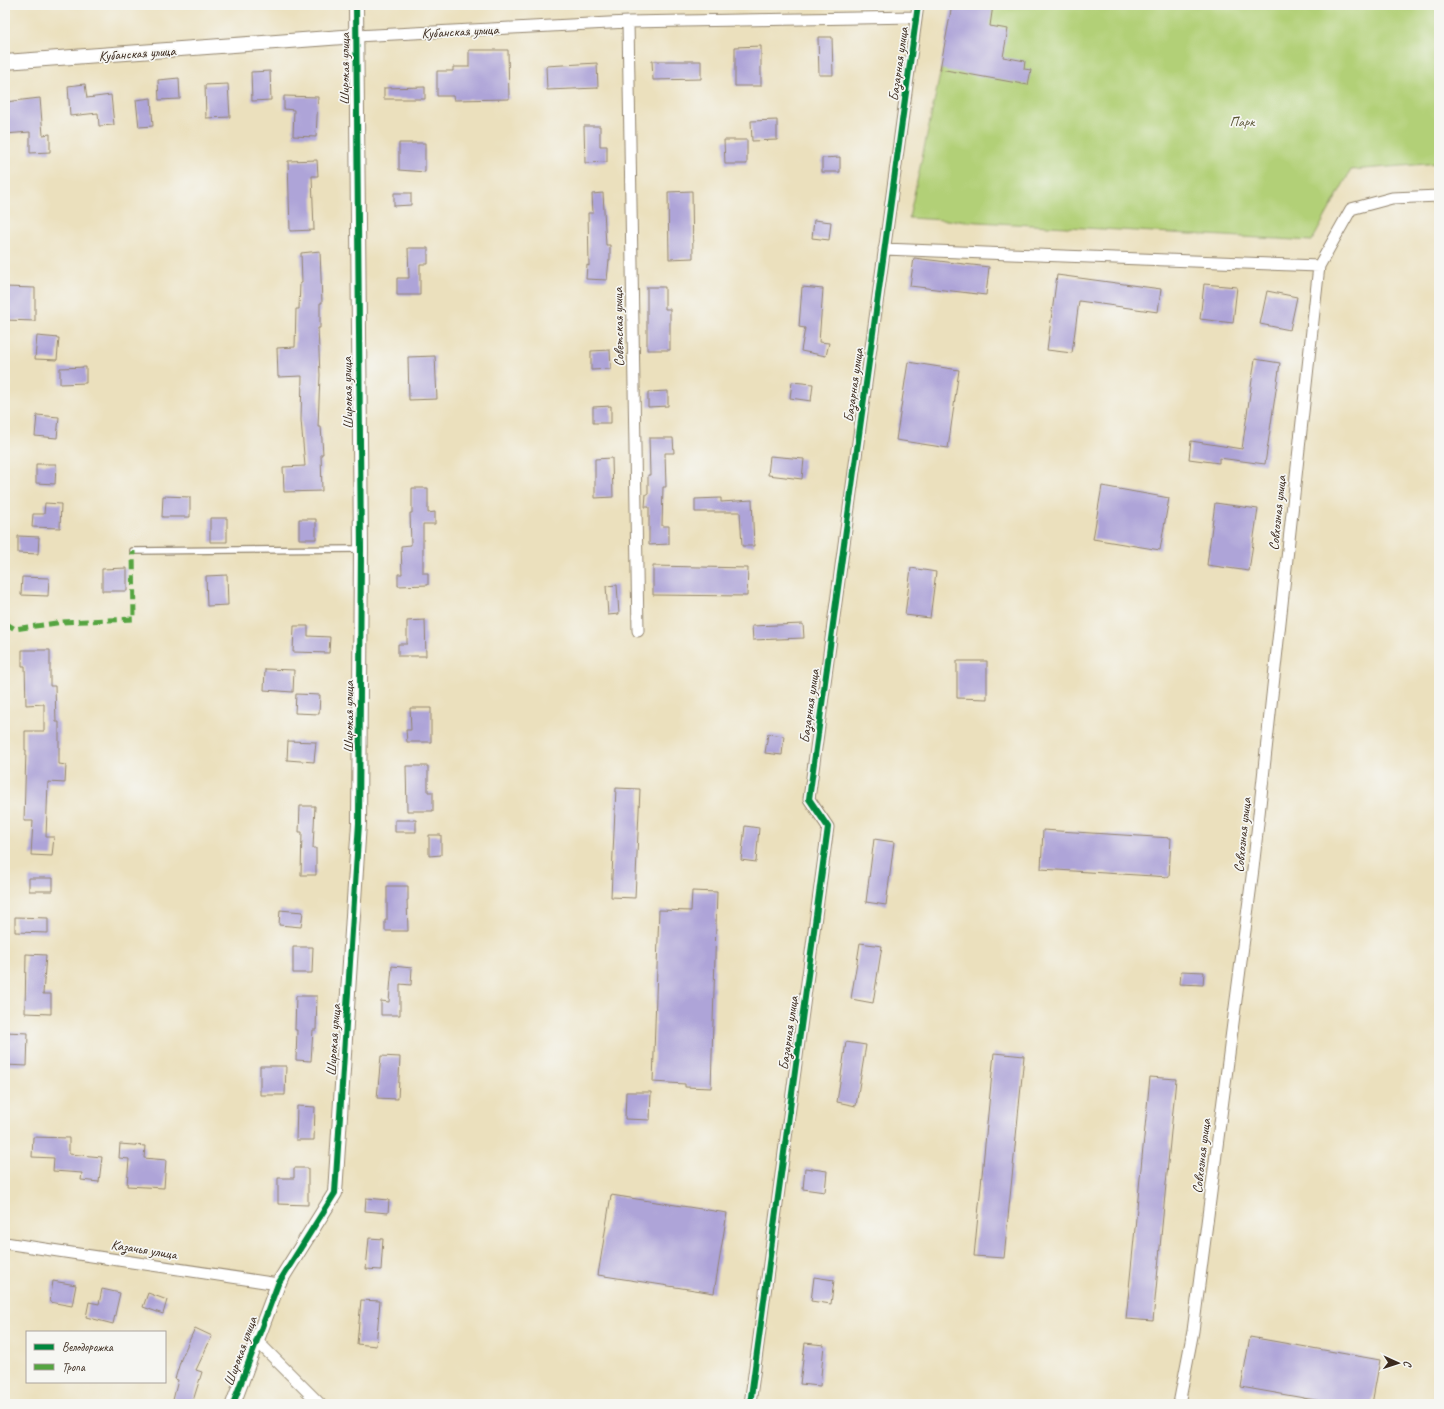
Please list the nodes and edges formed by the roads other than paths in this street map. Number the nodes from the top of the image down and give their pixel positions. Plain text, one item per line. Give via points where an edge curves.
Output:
1 (356, 5) edge
2 (918, 5) edge
3 (916, 17) junction
4 (628, 22) junction
5 (356, 36) junction
6 (5, 62) edge
7 (1439, 196) edge
8 (884, 249) junction
9 (1319, 266) junction
10 (361, 549) junction
11 (133, 551) dead end
12 (638, 631) dead end
13 (5, 1243) edge
14 (278, 1284) junction
15 (256, 1340) junction
16 (233, 1404) edge
17 (320, 1404) edge
18 (750, 1404) edge
19 (1179, 1404) edge

1 - 5 street, Широкая улица
2 - 3 street, Базарная улица
3 - 4 street, Кубанская улица
3 - 8 street, Базарная улица
4 - 5 street, Кубанская улица
4 - 12 street, Советская улица
5 - 6 street, Кубанская улица
5 - 10 street, Широкая улица
7 - 9 street via 1392,198 1351,209
8 - 9 street
8 - 18 street, Базарная улица via 809,799 828,827
9 - 19 street, Совхозная улица via 1253,869 1194,1331
10 - 11 lane
10 - 14 street, Широкая улица via 359,823 335,1193
13 - 14 street, Казачья улица
14 - 15 street, Широкая улица
15 - 16 street, Широкая улица
15 - 17 street

